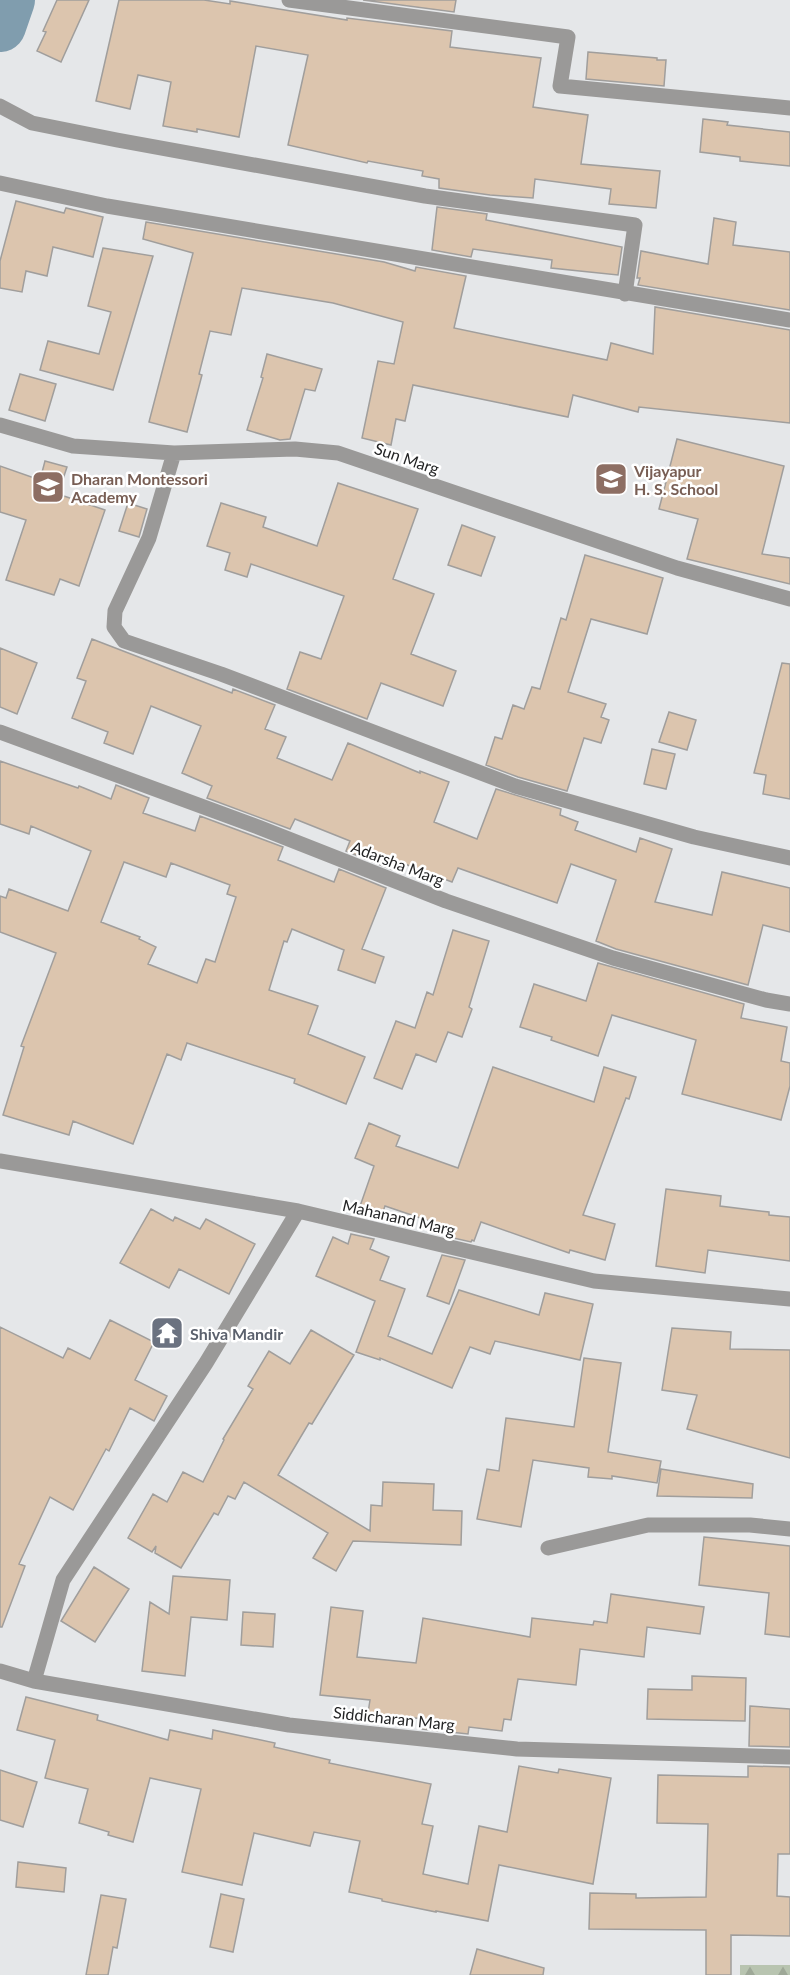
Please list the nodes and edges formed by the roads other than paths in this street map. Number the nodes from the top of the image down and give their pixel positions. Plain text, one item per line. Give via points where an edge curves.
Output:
1 (289, 0) edge
2 (0, 106) edge
3 (790, 108) edge
4 (0, 183) edge
5 (625, 294) junction
6 (790, 320) edge
7 (0, 425) edge
8 (174, 453) junction
9 (790, 599) edge
10 (0, 732) edge
11 (790, 858) edge
12 (790, 1004) edge
13 (0, 1161) edge
14 (298, 1211) junction
15 (790, 1299) edge
16 (790, 1529) edge
17 (548, 1548) dead end
18 (0, 1671) edge
19 (34, 1681) junction
20 (790, 1757) edge

1 - 3 street via 568,37 560,86
2 - 5 street via 32,123 140,145 425,196 635,225
4 - 5 street via 107,206
5 - 6 street
7 - 8 street, Sun Marg via 73,446
8 - 9 street, Sun Marg via 295,448 338,453 677,568
8 - 11 street via 149,538 115,611 114,627 124,640 515,786 694,837
10 - 12 street, Adarsha Marg via 446,901 613,958
13 - 14 street, Mahanand Marg
14 - 15 street, Mahanand Marg via 594,1281
14 - 19 street via 207,1363 63,1580
16 - 17 street via 648,1525
18 - 19 street, Siddicharan Marg
19 - 20 street, Siddicharan Marg via 289,1725 516,1749

